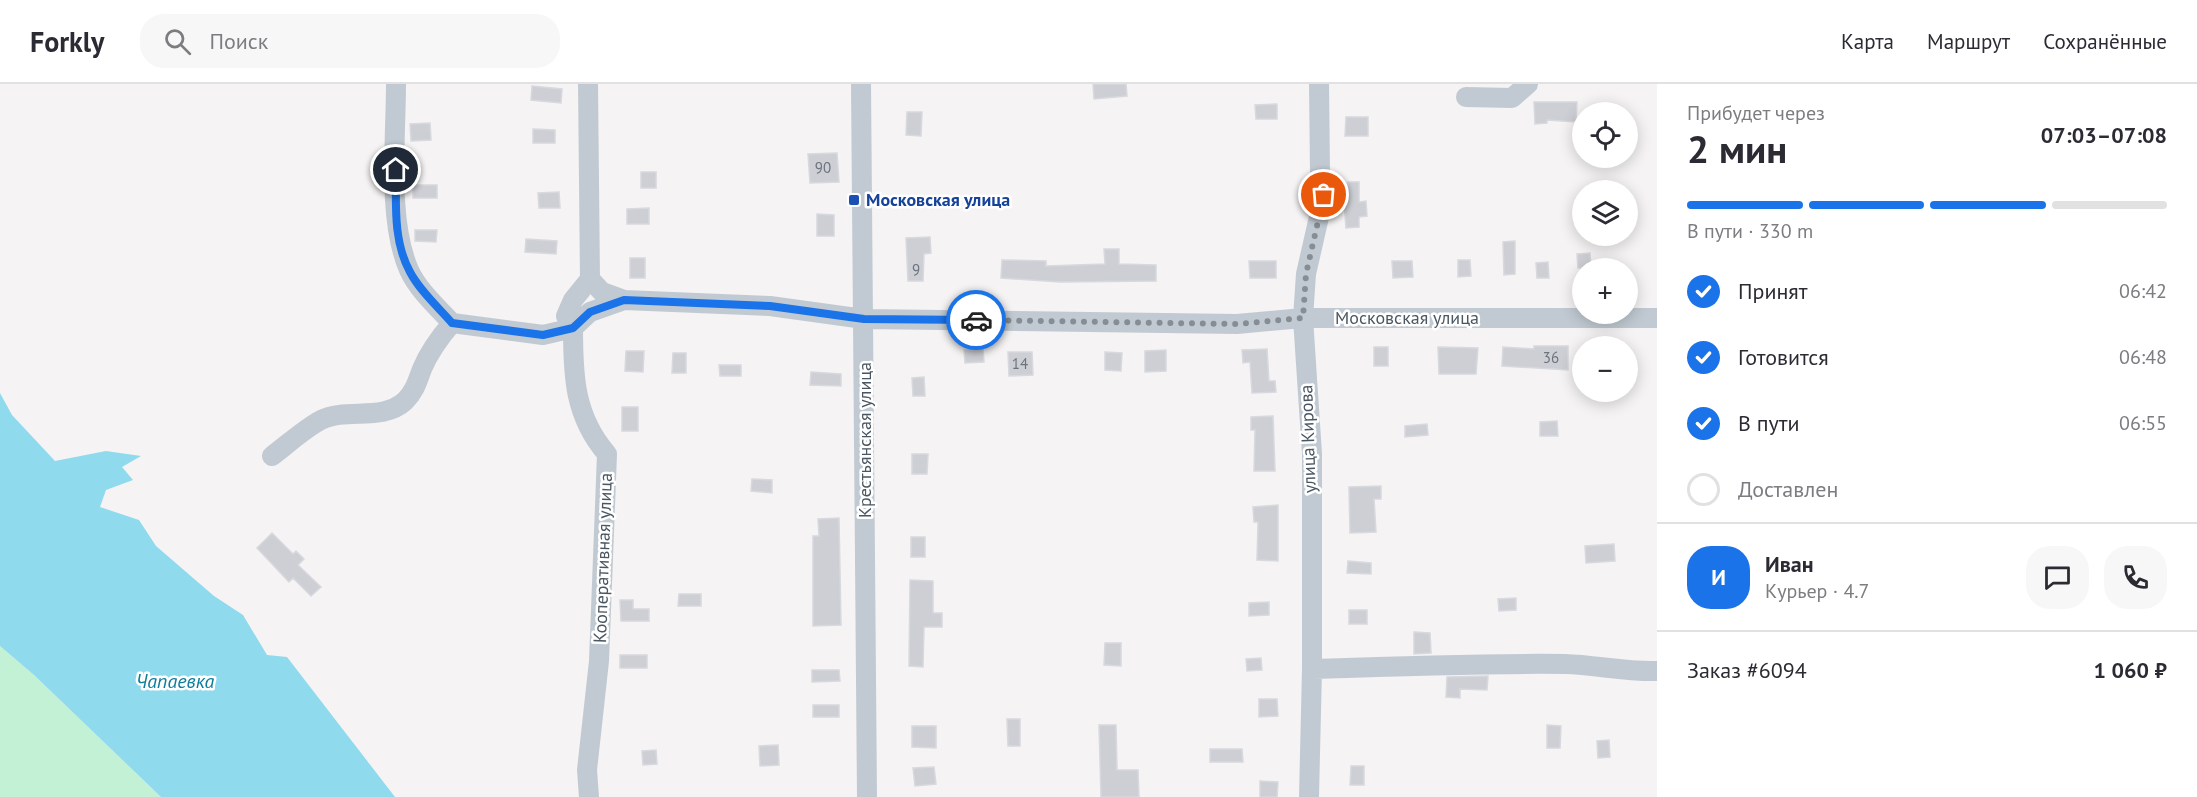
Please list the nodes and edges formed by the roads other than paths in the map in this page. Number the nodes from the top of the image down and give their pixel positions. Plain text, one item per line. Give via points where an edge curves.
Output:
1 (396, 84) edge
2 (588, 84) edge
3 (861, 84) edge
4 (1318, 84) edge
5 (1528, 84) edge
6 (1466, 97) dead end
7 (590, 279) junction
8 (624, 300) junction
9 (1303, 318) junction
10 (1657, 318) edge
11 (864, 319) junction
12 (452, 323) junction
13 (573, 328) junction
14 (272, 456) dead end
15 (1312, 669) junction
16 (1657, 671) edge
17 (590, 797) edge
18 (867, 797) edge
19 (1309, 797) edge

1 - 12 street via 396,213 400,246 410,272
2 - 7 street
3 - 11 street, Крестьянская улица
4 - 9 street, улица Кирова via 1324,195 1306,274
5 - 6 street via 1512,98
7 - 8 street, Московская улица via 602,292
7 - 13 street via 566,316
8 - 11 street, Московская улица via 770,306
8 - 13 street via 590,312
9 - 10 street, Московская улица
9 - 11 street, Московская улица via 1237,324
9 - 15 street, улица Кирова via 1312,454
11 - 18 street, Крестьянская улица
12 - 13 street via 543,335
12 - 14 street via 435,345 417,388 403,403 384,412 322,419
13 - 17 street, Кооперативная улица via 573,374 578,404 588,429 607,454 599,661 587,770
15 - 16 street via 1487,663 1592,664 1636,672
15 - 19 street, улица Кирова

